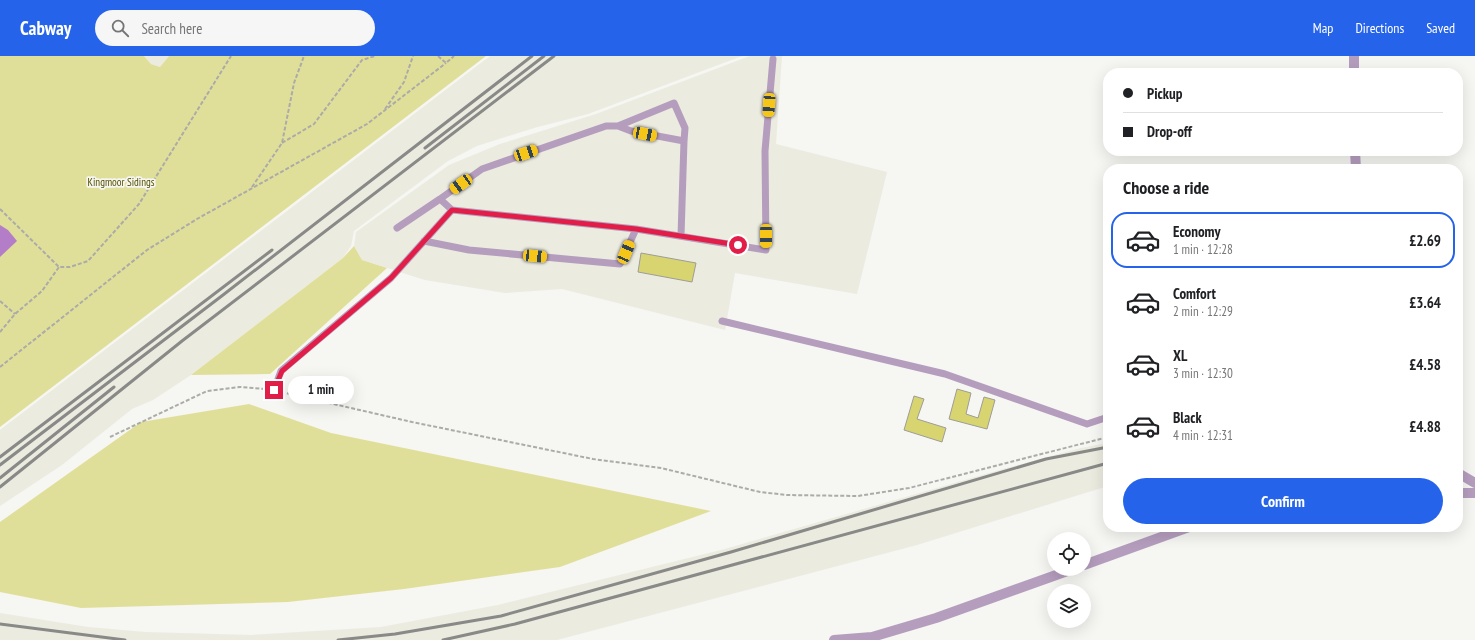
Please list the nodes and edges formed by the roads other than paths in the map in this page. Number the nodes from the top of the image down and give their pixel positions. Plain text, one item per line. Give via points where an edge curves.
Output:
1 (1354, 56) edge
2 (773, 59) dead end
3 (1354, 68) edge
4 (618, 126) junction
5 (684, 141) junction
6 (440, 199) junction
7 (452, 210) junction
8 (397, 228) dead end
9 (636, 229) junction
10 (681, 236) junction
11 (424, 242) junction
12 (722, 321) dead end
13 (274, 390) road end
14 (1103, 419) edge
15 (1463, 476) edge
16 (1475, 484) edge
17 (1463, 493) edge
18 (1475, 494) edge
19 (1175, 532) edge
20 (1091, 562) edge
21 (1053, 576) edge
22 (834, 640) edge

1 - 3 street
2 - 10 lane via 765,151 766,250
4 - 5 lane
4 - 5 lane via 674,103 685,128
4 - 6 lane via 606,126 482,169
5 - 10 lane
6 - 7 lane
6 - 8 lane
7 - 9 lane
7 - 11 lane
9 - 10 lane
9 - 11 lane via 620,264 470,250
11 - 13 lane via 391,278 282,371
12 - 14 lane via 945,374 1087,424
15 - 16 street
17 - 18 street
19 - 20 street
21 - 22 street via 872,638

